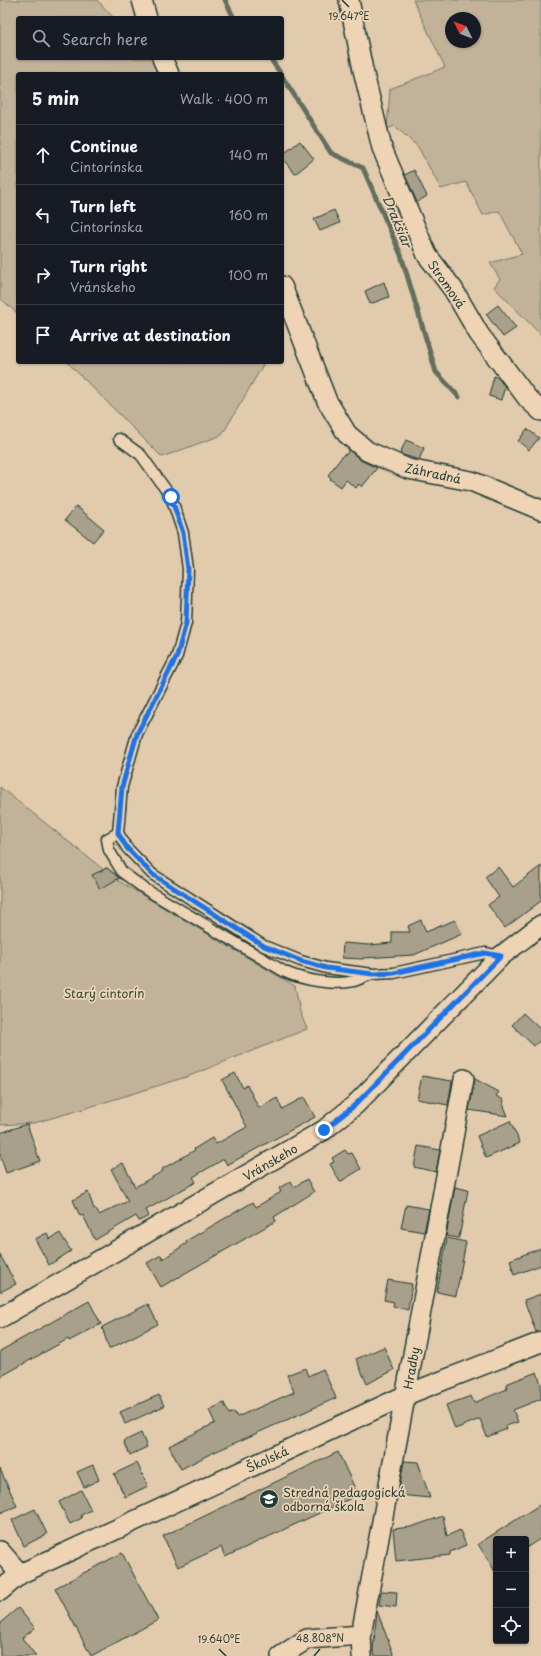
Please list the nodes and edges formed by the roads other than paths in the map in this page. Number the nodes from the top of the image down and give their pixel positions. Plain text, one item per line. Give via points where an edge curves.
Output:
1 (142, 0) edge
2 (349, 0) edge
3 (146, 16) edge
4 (163, 60) edge
5 (168, 72) edge
6 (284, 291) edge
7 (541, 411) edge
8 (119, 439) dead end
9 (541, 510) edge
10 (118, 833) junction
11 (541, 925) edge
12 (501, 956) junction
13 (373, 974) junction
14 (464, 1079) dead end
15 (0, 1318) edge
16 (541, 1342) edge
17 (406, 1394) junction
18 (0, 1551) edge
19 (20, 1574) junction
20 (0, 1591) edge
21 (361, 1635) junction
22 (281, 1656) edge
23 (362, 1656) edge

1 - 3 street
2 - 7 street, Stromová via 382,148 427,255 453,289 479,334 528,399
4 - 5 street
6 - 9 street, Záhradná via 327,401 352,439 367,451 408,470 471,481
8 - 10 lane via 140,455 171,497 183,533 188,569 186,623 177,656 137,734 122,787
10 - 13 lane via 127,848 152,874 264,946 326,968
10 - 13 lane via 107,839 109,850 122,872 145,889 285,972 320,982 352,981
11 - 12 street, Vránskeho
12 - 13 lane via 485,953 394,973
12 - 15 street, Vránskeho via 355,1105 324,1130
14 - 17 street, Hradby
16 - 17 street, Školská
17 - 19 street, Školská
17 - 21 street, Hradby
18 - 19 street
19 - 20 street, Školská
21 - 22 street via 307,1639
21 - 23 street, Hradby

